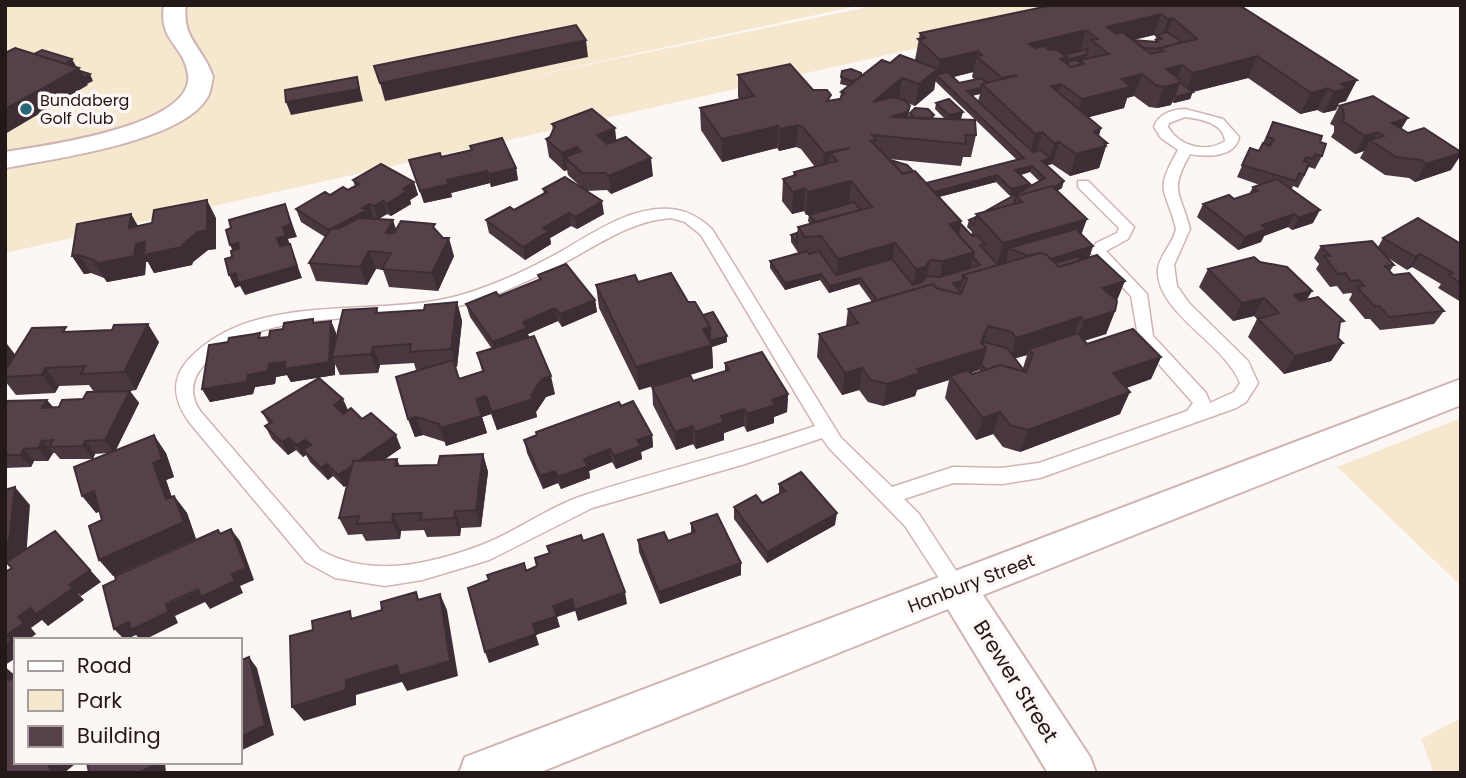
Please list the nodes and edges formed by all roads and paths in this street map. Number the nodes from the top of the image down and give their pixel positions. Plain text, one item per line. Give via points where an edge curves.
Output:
1 (175, 5) edge
2 (1186, 148) junction
3 (5, 160) edge
4 (1083, 184) dead end
5 (1461, 391) edge
6 (1193, 416) junction
7 (826, 429) junction
8 (890, 496) junction
9 (957, 589) junction
10 (481, 773) edge
11 (1074, 773) edge

1 - 3 street via 173,25 201,76 199,91 186,106 129,135
2 - 2 lane via 1163,133 1161,127 1168,117 1185,113 1206,116 1225,125 1233,137 1219,150
2 - 6 lane via 1169,179 1170,198 1183,230 1166,262 1165,274 1175,297 1242,365 1249,383 1240,397
4 - 6 lane via 1127,227 1124,236 1101,246 1098,252 1139,294 1145,338 1200,398 1202,404
5 - 9 street, Hanbury Street
6 - 8 lane via 1040,470 1002,476 953,475
7 - 7 lane via 587,502 514,540 460,561 385,577 335,569 313,556 195,418 183,390 192,365 218,341 236,333 336,313 456,302 528,275 632,219 673,215 694,221 707,232
7 - 8 lane
8 - 9 lane via 912,520
9 - 10 street, Hanbury Street
9 - 11 street, Brewer Street

